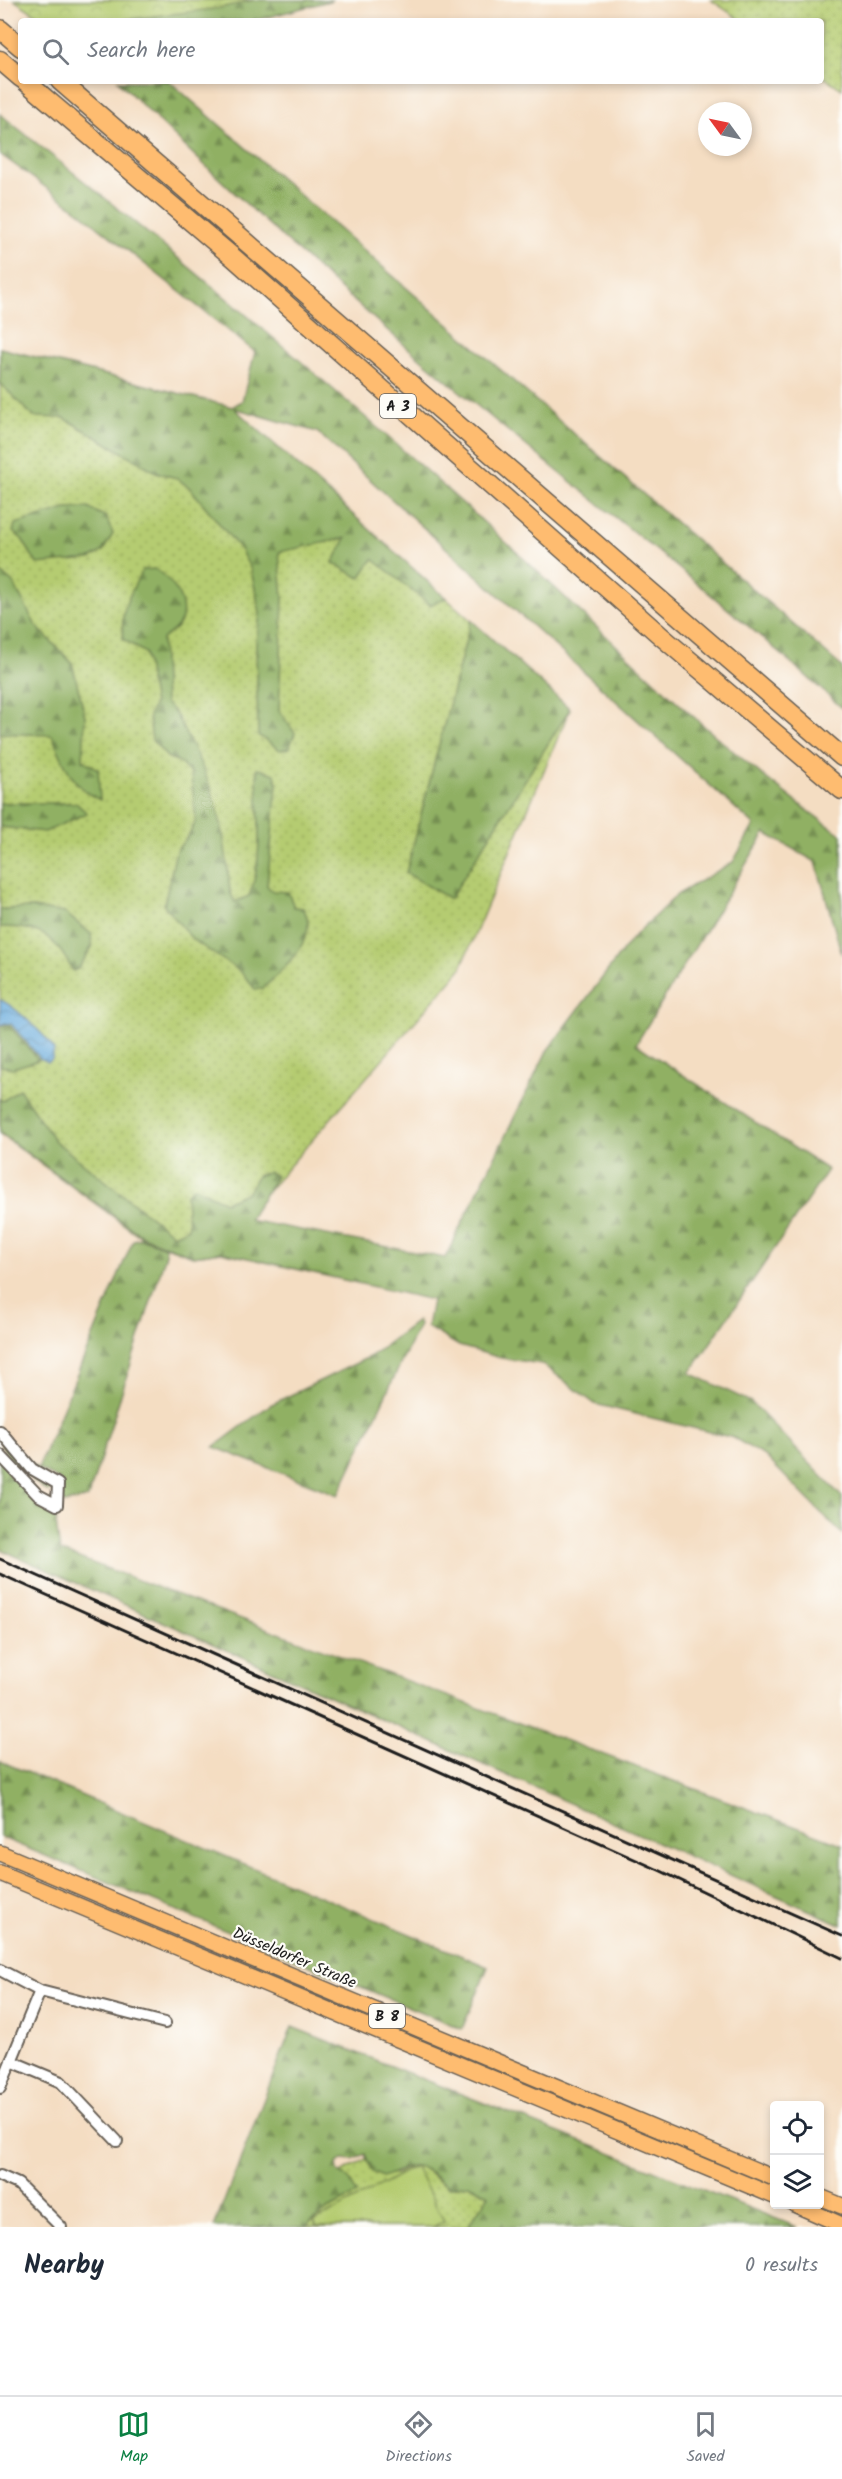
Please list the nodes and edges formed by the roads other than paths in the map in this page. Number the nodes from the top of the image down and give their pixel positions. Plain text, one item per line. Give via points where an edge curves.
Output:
1 (0, 29) edge
2 (18, 44) edge
3 (0, 60) edge
4 (18, 75) edge
5 (29, 84) edge
6 (63, 84) edge
7 (842, 757) edge
8 (842, 790) edge
9 (0, 1431) edge
10 (0, 1455) edge
11 (0, 1853) edge
12 (0, 1874) edge
13 (0, 1970) edge
14 (40, 1990) junction
15 (165, 2023) dead end
16 (11, 2061) junction
17 (1, 2081) edge
18 (117, 2141) dead end
19 (0, 2176) edge
20 (770, 2176) edge
21 (770, 2194) edge
22 (824, 2199) edge
23 (842, 2206) edge
24 (804, 2209) edge
25 (842, 2225) edge
26 (60, 2227) edge

1 - 2 highway
3 - 4 highway
5 - 8 highway, A 3 via 234,258
6 - 7 highway, A 3
9 - 10 street via 32,1469 58,1484 57,1505 38,1495
11 - 20 main road, Düsseldorfer Straße / B 8
12 - 21 main road, B 8
13 - 14 street
14 - 15 street
14 - 16 street
16 - 17 street
16 - 18 street via 61,2082
19 - 26 street via 18,2184
22 - 23 main road
24 - 25 main road

